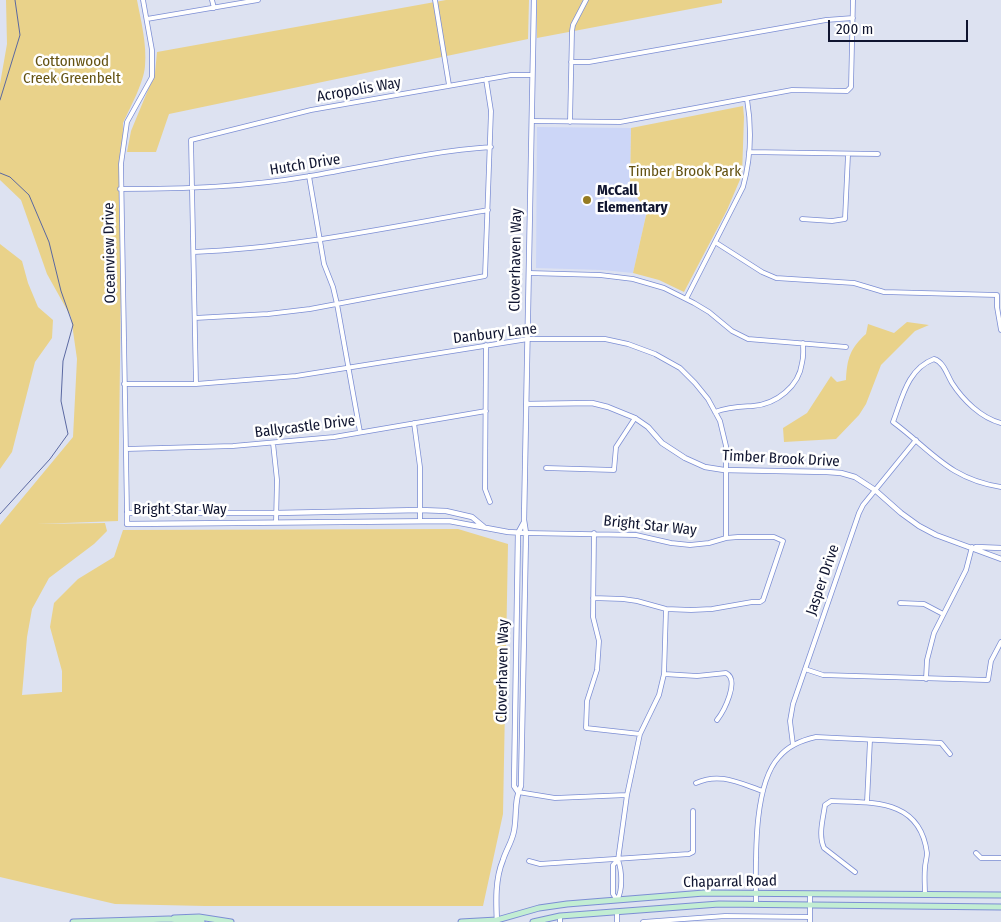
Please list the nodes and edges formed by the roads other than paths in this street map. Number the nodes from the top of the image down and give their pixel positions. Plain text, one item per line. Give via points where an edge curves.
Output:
1 (144, 0) edge
2 (212, 0) edge
3 (258, 0) edge
4 (435, 0) edge
5 (534, 0) edge
6 (586, 0) edge
7 (853, 0) edge
8 (214, 8) junction
9 (853, 18) junction
10 (147, 19) junction
11 (571, 62) junction
12 (532, 75) junction
13 (486, 79) junction
14 (449, 86) junction
15 (747, 99) junction
16 (532, 121) junction
17 (570, 122) junction
18 (490, 147) junction
19 (749, 152) junction
20 (878, 154) dead end
21 (848, 155) junction
22 (309, 176) junction
23 (192, 188) junction
24 (120, 189) junction
25 (488, 210) junction
26 (802, 219) dead end
27 (320, 239) junction
28 (715, 242) junction
29 (194, 252) junction
30 (529, 273) junction
31 (686, 299) junction
32 (337, 304) junction
33 (195, 318) junction
34 (1001, 330) edge
35 (528, 339) junction
36 (804, 343) junction
37 (486, 345) junction
38 (846, 347) dead end
39 (347, 367) junction
40 (124, 384) junction
41 (196, 384) junction
42 (527, 404) junction
43 (486, 411) junction
44 (716, 412) junction
45 (635, 418) junction
46 (1001, 422) edge
47 (414, 424) junction
48 (360, 432) junction
49 (916, 440) junction
50 (273, 442) junction
51 (126, 449) junction
52 (546, 468) dead end
53 (726, 470) junction
54 (1001, 486) edge
55 (875, 490) junction
56 (490, 502) dead end
57 (420, 510) junction
58 (127, 513) junction
59 (276, 513) junction
60 (420, 520) junction
61 (524, 520) junction
62 (276, 522) junction
63 (484, 527) junction
64 (518, 533) junction
65 (526, 533) junction
66 (594, 534) junction
67 (726, 538) junction
68 (972, 547) junction
69 (1001, 548) edge
70 (1001, 559) edge
71 (593, 598) junction
72 (900, 603) dead end
73 (666, 609) junction
74 (943, 614) junction
75 (1001, 642) edge
76 (805, 669) junction
77 (664, 674) junction
78 (926, 679) junction
79 (717, 720) dead end
80 (640, 734) junction
81 (870, 740) junction
82 (794, 745) junction
83 (950, 754) dead end
84 (696, 783) dead end
85 (763, 791) junction
86 (518, 792) junction
87 (627, 795) junction
88 (867, 802) junction
89 (693, 811) dead end
90 (976, 853) dead end
91 (1001, 858) edge
92 (618, 860) junction
93 (529, 861) dead end
94 (855, 872) dead end
95 (756, 893) junction
96 (810, 894) junction
97 (925, 895) junction
98 (1001, 895) edge
99 (617, 900) junction
100 (756, 904) junction
101 (810, 905) junction
102 (926, 907) junction
103 (1001, 907) edge
104 (617, 912) junction
105 (169, 919) junction
106 (560, 919) edge
107 (810, 919) edge
108 (497, 921) edge
109 (74, 922) edge
110 (202, 922) edge
111 (231, 922) edge
112 (461, 922) edge
113 (533, 922) edge
114 (617, 922) edge
115 (643, 922) edge

1 - 10 street, Oceanview Drive
2 - 8 street
3 - 8 street
4 - 14 street
5 - 12 street, Cloverhaven Way
6 - 11 street via 573,25
7 - 9 street
8 - 10 street
9 - 11 street via 588,62
9 - 15 street via 849,90 792,90
10 - 24 street, Oceanview Drive via 152,77 127,122
11 - 17 street
12 - 13 street, Acropolis Way
12 - 16 street, Cloverhaven Way
13 - 14 street, Acropolis Way
13 - 18 street via 491,111
14 - 23 street, Acropolis Way via 311,110 191,140
15 - 17 street via 620,122
15 - 19 street via 751,122
16 - 17 street
16 - 30 street, Cloverhaven Way
18 - 22 street, Hutch Drive via 452,150
18 - 25 street
19 - 21 street
19 - 28 street via 743,187
20 - 21 street
21 - 26 street via 845,219
22 - 23 street, Hutch Drive
22 - 27 street
23 - 24 street, Hutch Drive
23 - 29 street
24 - 40 street, Oceanview Drive
25 - 27 street
25 - 32 street via 485,276
27 - 29 street via 242,250
27 - 32 street
28 - 31 street
28 - 34 street via 762,272 784,280 854,283 884,292 998,295 996,307
29 - 33 street
30 - 31 street via 618,276 664,288
30 - 35 street, Cloverhaven Way
31 - 36 street via 748,339
32 - 33 street via 268,314
32 - 39 street
33 - 41 street
35 - 37 street, Danbury Lane
35 - 42 street, Cloverhaven Way
35 - 44 street, Danbury Lane via 605,340 642,348 680,368
36 - 38 street
36 - 44 street via 803,362 798,375 779,398 762,405 733,406
37 - 39 street, Danbury Lane
37 - 43 street
39 - 41 street, Danbury Lane via 296,376
39 - 48 street
40 - 41 street, Danbury Lane
40 - 51 street, Oceanview Drive
42 - 45 street, Timber Brook Drive via 592,403
42 - 61 street, Cloverhaven Way
43 - 47 street, Ballycastle Drive
43 - 56 street via 485,489
44 - 53 street, Danbury Lane via 726,437
45 - 52 street via 616,447 614,470
45 - 53 street, Timber Brook Drive via 662,443 685,458 705,467
46 - 49 street via 975,409 958,392 940,362 934,359 925,362 908,381 893,422
47 - 48 street, Ballycastle Drive
47 - 57 street via 420,467
48 - 50 street, Ballycastle Drive
49 - 54 street via 952,470 976,481
49 - 55 street, Jasper Drive
50 - 51 street, Ballycastle Drive
50 - 59 street
51 - 58 street, Oceanview Drive
53 - 55 street, Timber Brook Drive via 841,473 855,477
53 - 67 street, Danbury Lane
55 - 68 street, Timber Brook Drive via 919,526
55 - 76 street, Jasper Drive via 859,514
57 - 59 street, Bright Star Way
57 - 60 street
57 - 63 street, Bright Star Way via 472,516
58 - 59 street, Bright Star Way
58 - 62 street, Bright Star Way via 127,524
59 - 62 street
60 - 62 street, Bright Star Way
60 - 63 street, Bright Star Way
61 - 64 street, Cloverhaven Way
61 - 65 street, Cloverhaven Way
63 - 64 street, Bright Star Way
64 - 65 street, Bright Star Way
64 - 86 street, Cloverhaven Way via 514,786
65 - 66 street, Bright Star Way
65 - 86 street, Cloverhaven Way via 522,786
66 - 67 street, Bright Star Way via 636,535 690,545
66 - 71 street
67 - 73 street, Bright Star Way via 774,537 783,541 763,600 712,609
68 - 69 street, Timber Brook Drive
68 - 70 street, Timber Brook Drive
68 - 74 street via 966,570
71 - 73 street via 637,601
71 - 80 street via 600,641 597,670 587,701 586,728
72 - 74 street via 924,604
73 - 77 street
74 - 78 street via 932,640
75 - 78 street via 991,661 988,680
76 - 78 street via 823,675
76 - 82 street, Jasper Drive via 790,721
77 - 79 street via 730,675 728,699
77 - 80 street via 659,695
80 - 87 street
81 - 82 street via 816,738
81 - 83 street via 941,743
81 - 88 street
82 - 85 street via 772,766
84 - 85 street via 707,778 720,778
85 - 95 street
86 - 87 street via 555,798
86 - 108 street, Cloverhaven Way via 514,831 499,874
87 - 92 street
88 - 94 street via 831,801 825,805 824,848
88 - 97 street via 896,807 920,830 927,855
89 - 92 street via 693,852
90 - 91 street via 981,858
92 - 93 street via 540,864
92 - 99 street via 621,892
92 - 99 street via 614,865 613,894
95 - 96 main road, Chaparral Road
95 - 99 main road, Chaparral Road via 704,893
95 - 100 street
96 - 97 main road, Chaparral Road
96 - 101 street
97 - 98 main road, Chaparral Road
97 - 102 main road
99 - 104 main road
99 - 108 main road, Chaparral Road via 546,906
100 - 101 main road, Chaparral Road
100 - 104 main road, Chaparral Road
101 - 102 main road, Chaparral Road
101 - 107 street
102 - 103 main road, Chaparral Road
104 - 106 main road, Chaparral Road
104 - 114 street
105 - 109 main road
105 - 110 main road
105 - 111 main road via 193,916
106 - 113 main road, Chaparral Road
107 - 115 street via 725,916
108 - 112 main road, Chaparral Road

